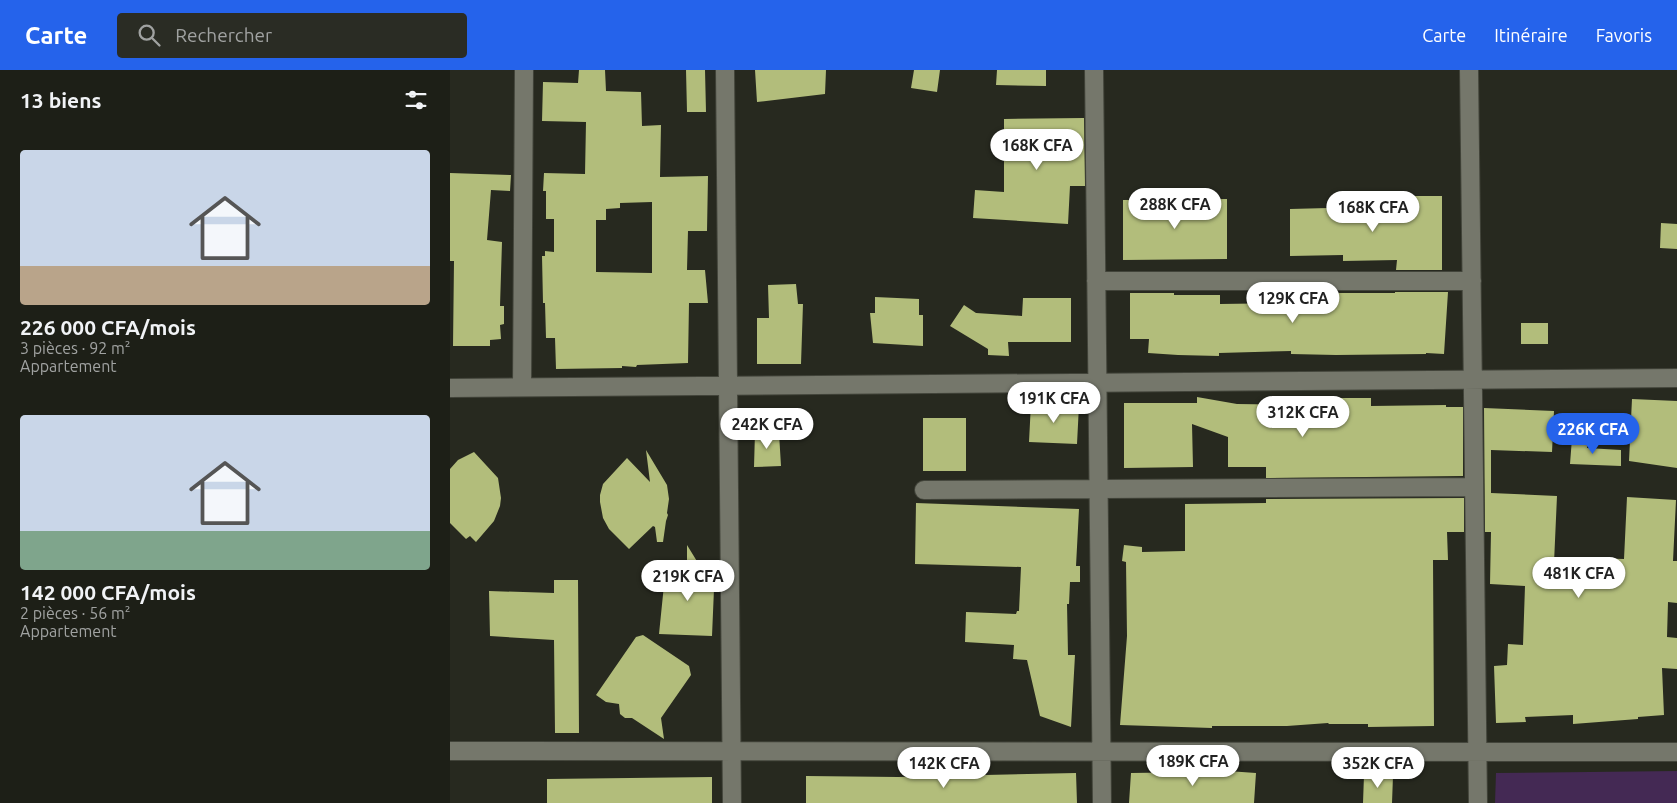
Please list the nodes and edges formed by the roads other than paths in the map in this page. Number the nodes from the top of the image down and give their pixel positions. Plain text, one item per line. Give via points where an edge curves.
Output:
1 (524, 70) edge
2 (725, 70) edge
3 (1094, 70) edge
4 (1469, 70) edge
5 (1096, 281) junction
6 (1472, 281) junction
7 (1677, 378) edge
8 (1473, 380) junction
9 (1098, 383) junction
10 (728, 386) junction
11 (522, 387) junction
12 (450, 388) edge
13 (1474, 488) junction
14 (1099, 489) junction
15 (924, 490) dead end
16 (450, 750) edge
17 (732, 751) junction
18 (1101, 751) junction
19 (1478, 752) junction
20 (1677, 752) edge
21 (732, 803) edge
22 (1102, 803) edge
23 (1478, 803) edge

1 - 11 street
2 - 10 street
3 - 5 street
4 - 6 street
5 - 6 street
5 - 9 street
6 - 8 street
7 - 8 street
8 - 9 street
8 - 13 street
9 - 10 street
9 - 14 street
10 - 11 street
10 - 17 street
11 - 12 street
13 - 14 street
13 - 19 street
14 - 15 street
14 - 18 street
16 - 17 street
17 - 18 street
17 - 21 street
18 - 19 street
18 - 22 street
19 - 20 street
19 - 23 street

